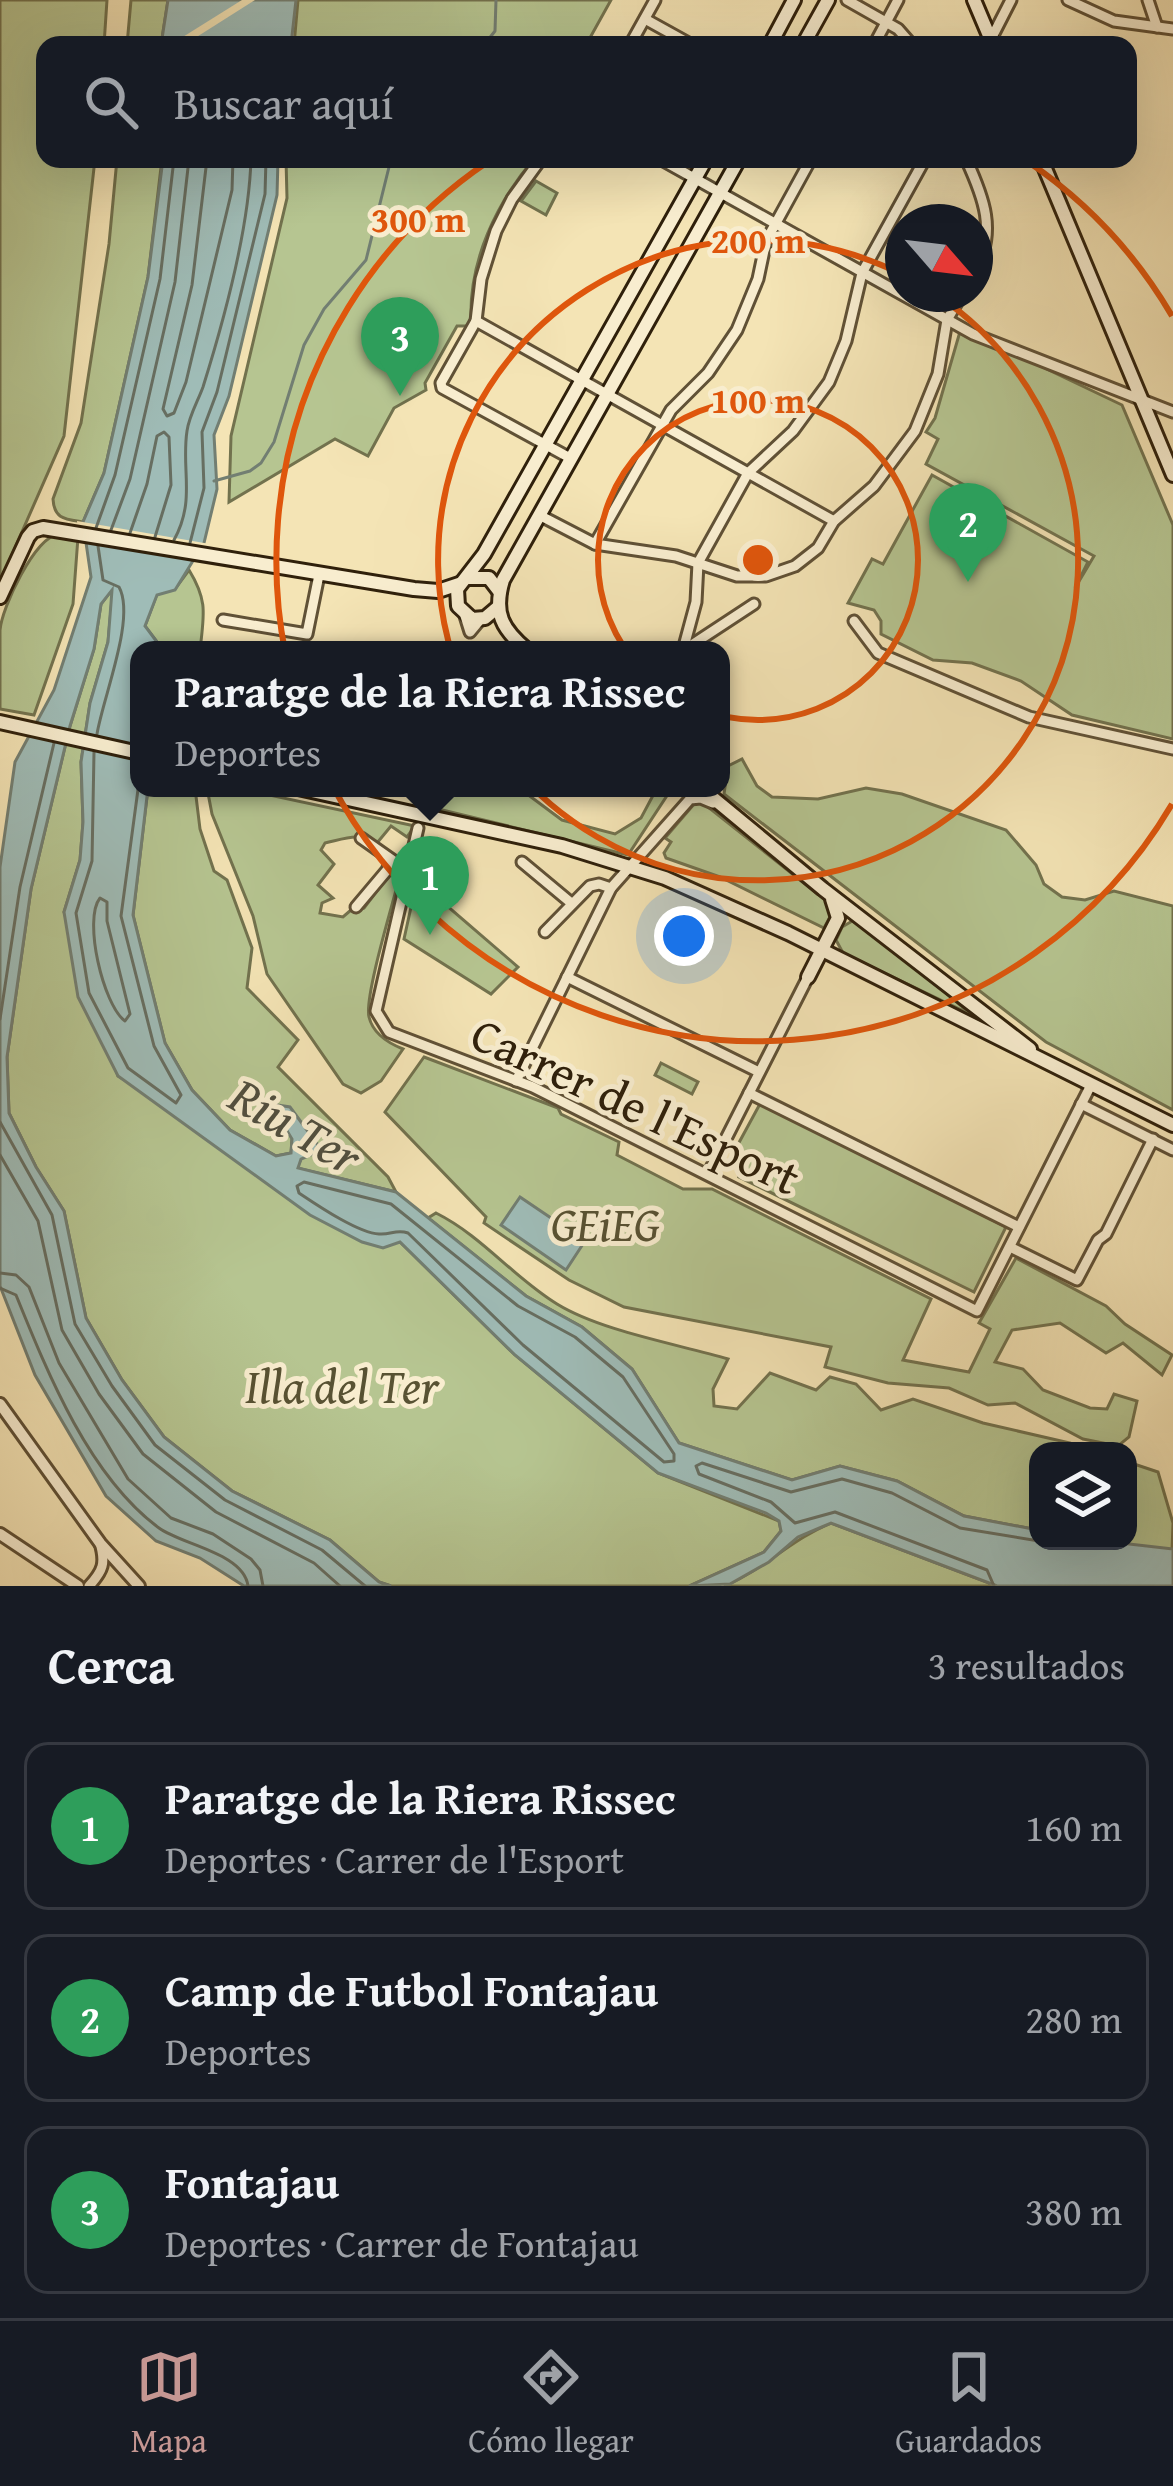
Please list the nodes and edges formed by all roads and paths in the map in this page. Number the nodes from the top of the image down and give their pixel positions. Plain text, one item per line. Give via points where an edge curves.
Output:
1 (656, 0) edge
2 (794, 0) edge
3 (828, 0) edge
4 (848, 0) edge
5 (898, 0) edge
6 (974, 0) edge
7 (1011, 0) edge
8 (1069, 0) edge
9 (1148, 0) edge
10 (650, 21) junction
11 (886, 22) junction
12 (1157, 27) junction
13 (1173, 29) edge
14 (638, 36) edge
15 (676, 36) edge
16 (775, 36) edge
17 (808, 36) edge
18 (879, 36) edge
19 (905, 36) edge
20 (988, 36) edge
21 (994, 36) edge
22 (535, 168) edge
23 (676, 168) edge
24 (701, 168) edge
25 (734, 168) edge
26 (806, 168) edge
27 (920, 168) edge
28 (970, 168) edge
29 (1045, 168) edge
30 (695, 179) junction
31 (720, 193) junction
32 (984, 204) edge
33 (775, 224) junction
34 (862, 273) junction
35 (953, 312) edge
36 (951, 315) junction
37 (476, 321) junction
38 (582, 380) junction
39 (607, 394) junction
40 (1142, 400) junction
41 (1173, 412) edge
42 (662, 425) junction
43 (546, 445) junction
44 (571, 458) junction
45 (748, 473) junction
46 (1173, 475) edge
47 (538, 515) junction
48 (834, 521) junction
49 (595, 544) junction
50 (698, 563) junction
51 (319, 575) junction
52 (463, 581) junction
53 (500, 591) junction
54 (0, 597) edge
55 (754, 604) dead end
56 (498, 607) junction
57 (472, 618) junction
58 (223, 620) dead end
59 (854, 621) dead end
60 (468, 641) edge
61 (517, 641) edge
62 (685, 641) edge
63 (697, 641) edge
64 (5, 723) edge
65 (1173, 749) edge
66 (130, 751) edge
67 (339, 797) edge
68 (426, 797) edge
69 (712, 797) edge
70 (424, 805) dead end
71 (723, 806) junction
72 (418, 828) dead end
73 (362, 838) dead end
74 (653, 844) junction
75 (389, 861) junction
76 (523, 862) dead end
77 (627, 866) junction
78 (408, 871) junction
79 (665, 878) junction
80 (610, 888) junction
81 (823, 889) junction
82 (570, 902) junction
83 (356, 907) dead end
84 (835, 926) junction
85 (544, 932) dead end
86 (788, 933) junction
87 (823, 952) junction
88 (567, 977) junction
89 (808, 977) junction
90 (1054, 1068) junction
91 (759, 1072) junction
92 (515, 1081) junction
93 (1091, 1085) junction
94 (749, 1093) junction
95 (1081, 1104) junction
96 (1173, 1125) edge
97 (1153, 1139) junction
98 (1173, 1150) edge
99 (708, 1174) junction
100 (1019, 1227) junction
101 (1010, 1247) junction
102 (0, 1404) edge
103 (0, 1534) edge
104 (100, 1543) junction
105 (78, 1586) edge
106 (89, 1586) edge
107 (139, 1586) edge

1 - 10 street
2 - 16 main road
3 - 17 main road
4 - 11 street
5 - 11 street
6 - 20 main road
7 - 21 street
8 - 12 street via 1096,15
9 - 12 street
10 - 14 street
10 - 15 street
11 - 18 street
11 - 19 street
12 - 13 street
22 - 37 street via 496,231
23 - 30 street
24 - 30 main road
25 - 31 main road
26 - 33 street
27 - 34 street
28 - 32 street
29 - 40 main road
30 - 31 street
30 - 38 main road
31 - 33 street
31 - 39 main road
33 - 34 street
33 - 42 street via 737,330
34 - 36 street
34 - 45 street via 827,386
35 - 36 street
36 - 40 street via 961,328
36 - 48 street via 915,431 874,486
37 - 38 street
37 - 43 street via 442,388
38 - 39 street
38 - 43 main road
39 - 42 street
39 - 44 main road
40 - 41 street
40 - 46 main road
42 - 45 street
42 - 49 street
43 - 44 street
43 - 52 main road
44 - 47 main road
45 - 48 street
45 - 50 street
47 - 49 street
47 - 53 main road
48 - 50 street via 811,555 777,574 736,576
49 - 50 street
50 - 62 street
51 - 52 main road via 428,591
51 - 54 main road via 37,528
51 - 58 street via 307,634
52 - 53 main road via 489,578
52 - 57 main road via 456,601
53 - 56 main road
55 - 63 street
56 - 57 main road
56 - 61 main road
57 - 60 street
59 - 65 street via 878,653 1029,717
64 - 66 main road
67 - 77 main road
68 - 70 street
69 - 71 main road
71 - 74 street via 694,797
71 - 81 main road
72 - 78 street, Carrer de l'Esport
73 - 75 street
74 - 77 street
74 - 79 street via 650,856
75 - 78 street
75 - 83 street
76 - 82 street
77 - 79 main road
77 - 80 street
78 - 92 street, Carrer de l'Esport via 377,1018 401,1039
79 - 86 main road
80 - 82 street via 593,884
80 - 88 street
81 - 84 main road via 838,911
81 - 90 main road
82 - 85 street
84 - 86 main road via 820,935
84 - 87 main road
86 - 87 main road
86 - 89 main road via 804,947
87 - 89 main road
87 - 90 main road
88 - 91 street
88 - 92 street
89 - 91 street
90 - 93 main road
91 - 94 street
92 - 99 street, Carrer de l'Esport
93 - 95 street
93 - 96 main road
94 - 99 street
94 - 100 street
95 - 97 street
95 - 100 street
97 - 98 street
97 - 101 street via 1076,1280
99 - 101 street, Carrer de l'Esport via 977,1311
100 - 101 street
102 - 104 street
103 - 105 street
104 - 106 street via 101,1573
104 - 107 street

